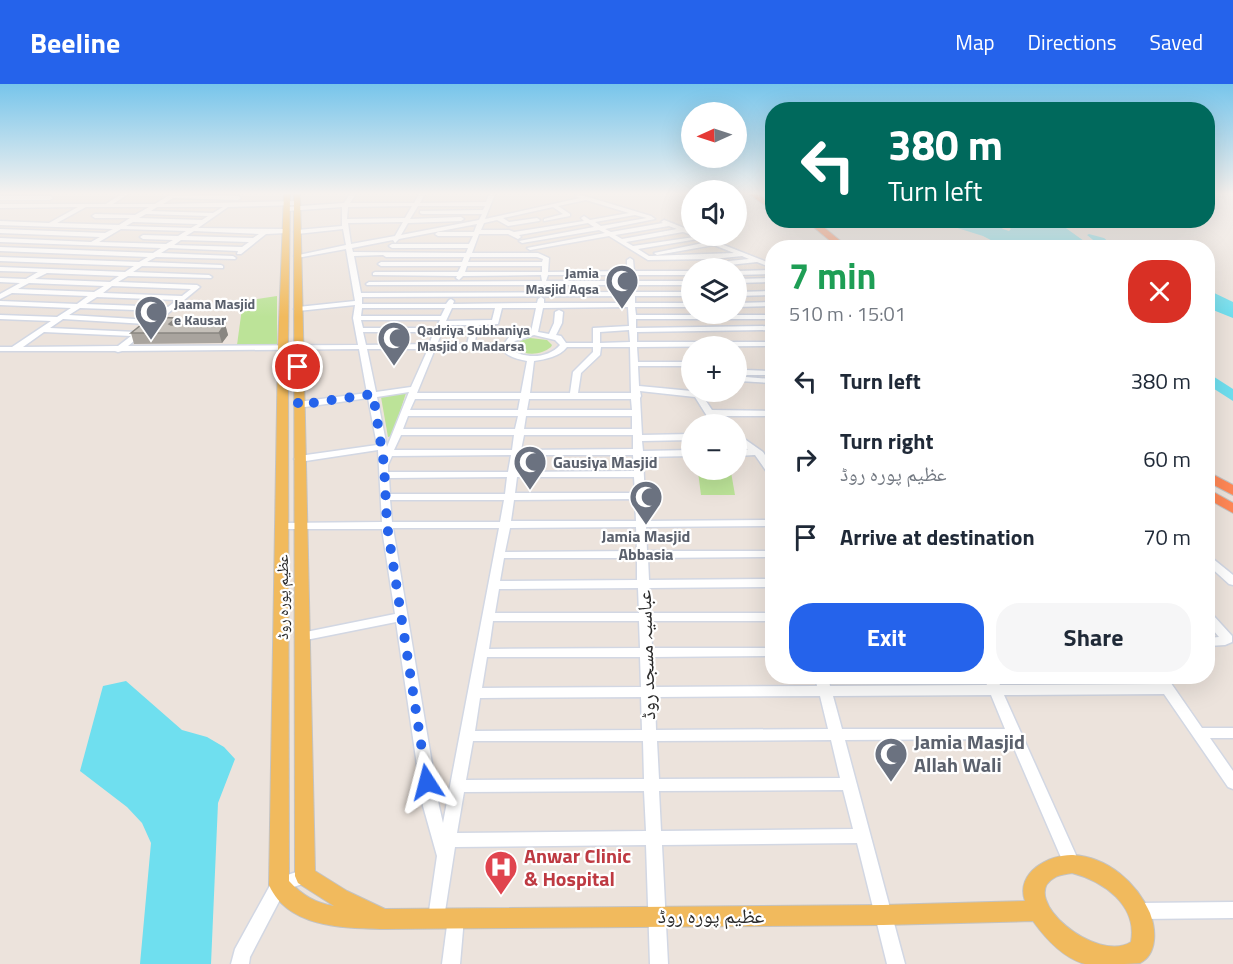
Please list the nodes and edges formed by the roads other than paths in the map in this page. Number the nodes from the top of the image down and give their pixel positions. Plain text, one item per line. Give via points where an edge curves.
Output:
1 (29, 235) edge
2 (107, 235) edge
3 (145, 235) edge
4 (184, 235) edge
5 (260, 235) edge
6 (286, 235) edge
7 (297, 235) edge
8 (347, 235) edge
9 (411, 235) edge
10 (475, 235) edge
11 (516, 235) edge
12 (558, 235) edge
13 (605, 235) edge
14 (613, 235) edge
15 (655, 235) edge
16 (397, 237) junction
17 (180, 238) junction
18 (681, 239) edge
19 (0, 240) edge
20 (254, 240) junction
21 (18, 241) junction
22 (522, 241) junction
23 (622, 241) junction
24 (92, 244) junction
25 (167, 246) junction
26 (392, 246) junction
27 (472, 246) junction
28 (699, 246) edge
29 (723, 246) edge
30 (530, 248) junction
31 (633, 248) junction
32 (244, 249) junction
33 (731, 249) junction
34 (1, 250) edge
35 (350, 250) junction
36 (78, 252) junction
37 (387, 254) junction
38 (699, 254) dead end
39 (746, 254) junction
40 (154, 255) junction
41 (468, 255) junction
42 (538, 255) junction
43 (297, 256) junction
44 (645, 256) junction
45 (233, 258) junction
46 (0, 259) edge
47 (758, 260) junction
48 (62, 261) junction
49 (765, 263) edge
50 (140, 264) junction
51 (381, 264) junction
52 (465, 264) junction
53 (546, 264) junction
54 (221, 267) junction
55 (0, 269) edge
56 (46, 271) junction
57 (765, 272) edge
58 (545, 273) junction
59 (630, 273) junction
60 (681, 273) edge
61 (747, 273) edge
62 (126, 274) junction
63 (375, 274) junction
64 (461, 274) junction
65 (209, 277) junction
66 (0, 279) edge
67 (765, 280) edge
68 (28, 281) junction
69 (747, 281) edge
70 (681, 283) edge
71 (111, 284) junction
72 (369, 284) junction
73 (457, 284) junction
74 (543, 284) junction
75 (631, 284) junction
76 (196, 287) junction
77 (0, 291) edge
78 (11, 291) junction
79 (765, 293) edge
80 (95, 294) junction
81 (453, 294) junction
82 (542, 294) junction
83 (631, 294) junction
84 (681, 294) edge
85 (747, 294) edge
86 (0, 297) edge
87 (182, 298) junction
88 (359, 301) junction
89 (0, 303) edge
90 (765, 304) edge
91 (632, 305) junction
92 (681, 305) edge
93 (747, 305) edge
94 (79, 306) junction
95 (449, 306) junction
96 (499, 306) junction
97 (539, 306) junction
98 (168, 309) junction
99 (298, 309) junction
100 (559, 312) dead end
101 (765, 316) edge
102 (0, 317) edge
103 (633, 317) junction
104 (681, 317) edge
105 (747, 317) edge
106 (59, 318) junction
107 (357, 318) junction
108 (152, 322) junction
109 (476, 323) junction
110 (441, 324) junction
111 (725, 324) edge
112 (765, 328) edge
113 (633, 329) junction
114 (726, 329) junction
115 (42, 330) junction
116 (360, 330) junction
117 (534, 333) junction
118 (137, 334) junction
119 (552, 335) junction
120 (728, 336) edge
121 (765, 344) edge
122 (564, 345) junction
123 (598, 345) junction
124 (634, 345) junction
125 (681, 345) edge
126 (747, 345) edge
127 (361, 346) junction
128 (433, 346) junction
129 (470, 346) junction
130 (506, 346) junction
131 (291, 348) junction
132 (0, 349) edge
133 (14, 349) junction
134 (118, 350) junction
135 (531, 358) junction
136 (635, 364) junction
137 (681, 364) edge
138 (747, 368) edge
139 (765, 372) edge
140 (747, 380) edge
141 (765, 381) edge
142 (637, 392) junction
143 (414, 393) junction
144 (681, 393) edge
145 (373, 394) junction
146 (525, 395) junction
147 (574, 395) junction
148 (702, 402) edge
149 (298, 405) junction
150 (522, 413) junction
151 (638, 413) junction
152 (708, 413) joint
153 (765, 413) edge
154 (406, 414) junction
155 (398, 432) junction
156 (520, 432) junction
157 (638, 435) junction
158 (681, 437) edge
159 (747, 444) edge
160 (385, 450) junction
161 (747, 452) edge
162 (758, 452) junction
163 (516, 453) junction
164 (639, 453) junction
165 (681, 453) edge
166 (299, 459) junction
167 (765, 461) edge
168 (384, 470) junction
169 (513, 474) junction
170 (640, 474) junction
171 (1215, 480) edge
172 (1233, 491) edge
173 (509, 496) junction
174 (640, 496) junction
175 (385, 497) junction
176 (1215, 497) edge
177 (1233, 508) edge
178 (641, 523) junction
179 (765, 523) edge
180 (505, 524) junction
181 (387, 525) junction
182 (291, 526) junction
183 (642, 554) junction
184 (765, 554) edge
185 (499, 555) junction
186 (1215, 566) edge
187 (1233, 581) edge
188 (643, 583) junction
189 (765, 583) edge
190 (494, 585) junction
191 (401, 617) junction
192 (488, 617) junction
193 (644, 617) junction
194 (765, 617) edge
195 (1215, 625) edge
196 (301, 637) junction
197 (1215, 641) edge
198 (765, 652) edge
199 (482, 653) junction
200 (645, 653) junction
201 (803, 684) edge
202 (823, 684) edge
203 (845, 684) edge
204 (993, 684) edge
205 (1126, 684) edge
206 (1164, 684) edge
207 (996, 691) junction
208 (647, 692) junction
209 (475, 693) junction
210 (1199, 733) junction
211 (1233, 733) edge
212 (1016, 734) junction
213 (836, 735) junction
214 (467, 736) junction
215 (649, 736) junction
216 (849, 783) junction
217 (1233, 783) edge
218 (651, 785) junction
219 (458, 786) junction
220 (863, 836) junction
221 (654, 838) junction
222 (446, 848) junction
223 (1072, 864) junction
224 (305, 876) junction
225 (279, 885) junction
226 (1233, 910) edge
227 (1038, 911) junction
228 (1140, 911) junction
229 (883, 915) junction
230 (657, 916) junction
231 (446, 918) junction
232 (384, 920) junction
233 (1122, 962) edge
234 (240, 964) edge
235 (452, 964) edge
236 (659, 964) edge
237 (896, 964) edge

1 - 21 street
2 - 24 street
3 - 17 street
4 - 17 street
5 - 20 street
6 - 131 main road, عظیم پورہ روڈ
7 - 43 main road, عظیم پورہ روڈ
8 - 35 street
9 - 16 street
10 - 27 street
11 - 22 street
12 - 22 street
13 - 30 street
14 - 23 street
15 - 23 street
16 - 26 street
16 - 35 street
17 - 20 street
17 - 25 street
18 - 31 street
19 - 21 street
20 - 32 street
21 - 24 street
21 - 34 street
22 - 30 street
23 - 31 street
24 - 25 street
24 - 36 street
25 - 32 street
25 - 40 street
26 - 27 street
26 - 37 street
27 - 41 street
28 - 44 street
29 - 33 street
30 - 42 street
31 - 44 street
32 - 45 street
33 - 38 street
33 - 39 street
34 - 36 street
35 - 37 street
35 - 43 street
35 - 88 street
36 - 40 street
36 - 48 street
37 - 41 street
37 - 51 street
39 - 44 street
39 - 47 street
40 - 45 street
40 - 50 street
41 - 42 street
41 - 52 street
42 - 53 street via 546,258
43 - 99 main road, عظیم پورہ روڈ
45 - 54 street
46 - 48 street
47 - 49 street
47 - 59 street, عباسیہ مسجد روڈ via 630,262
48 - 50 street
48 - 56 street
50 - 54 street
50 - 62 street
51 - 52 street
51 - 63 street
52 - 53 street
52 - 64 street
53 - 58 street
54 - 65 street
55 - 56 street
56 - 62 street
56 - 68 street
57 - 61 street
58 - 59 street
58 - 64 street
58 - 74 street
59 - 60 street
59 - 75 street, عباسیہ مسجد روڈ
62 - 65 street
62 - 71 street
63 - 64 street
63 - 72 street
64 - 73 street
65 - 76 street
66 - 68 street
67 - 69 street
68 - 71 street
68 - 78 street
70 - 75 street
71 - 76 street
71 - 80 street
72 - 73 street
72 - 88 street
73 - 74 street
73 - 81 street
74 - 75 street
74 - 82 street
75 - 83 street, عباسیہ مسجد روڈ
76 - 87 street
77 - 78 street
78 - 80 street
78 - 86 street
79 - 85 street
80 - 87 street
80 - 94 street
81 - 82 street
81 - 88 street
81 - 95 street
82 - 83 street
82 - 97 street
83 - 84 street
83 - 91 street, عباسیہ مسجد روڈ
87 - 98 street
88 - 95 street
88 - 99 street
88 - 107 street
89 - 94 street
90 - 93 street
91 - 92 street
91 - 97 street
91 - 103 street, عباسیہ مسجد روڈ
94 - 98 street
94 - 106 street
95 - 96 street
95 - 110 street
96 - 97 street
96 - 109 street via 495,322
97 - 117 street
98 - 108 street
99 - 131 main road, عظیم پورہ روڈ
100 - 119 street
101 - 105 street
102 - 106 street
103 - 104 street
103 - 113 street, عباسیہ مسجد روڈ
106 - 108 street
106 - 115 street
107 - 110 street
107 - 116 street
108 - 118 street
109 - 110 street
109 - 129 street
110 - 116 street
110 - 128 street
111 - 114 street
112 - 114 street
113 - 114 street
113 - 123 street via 596,330
113 - 124 street, عباسیہ مسجد روڈ
114 - 120 street
115 - 118 street
115 - 133 street
116 - 127 street
117 - 119 street
117 - 130 street via 512,339
118 - 134 street
119 - 122 street
121 - 126 street
122 - 123 street
122 - 135 street via 558,353
123 - 124 street
123 - 147 street via 595,356 577,372
124 - 125 street
124 - 136 street, عباسیہ مسجد روڈ
127 - 128 street
127 - 131 street
127 - 145 street
128 - 129 street
128 - 143 street
129 - 130 street
130 - 135 street via 510,353
131 - 134 street
131 - 149 main road, عظیم پورہ روڈ
131 - 182 main road, عظیم پورہ روڈ
132 - 133 street
133 - 134 street
135 - 146 street
136 - 137 street
136 - 142 street, عباسیہ مسجد روڈ
138 - 139 street
140 - 141 street
142 - 144 street
142 - 147 street
142 - 151 street, عباسیہ مسجد روڈ
143 - 145 street
143 - 146 street
143 - 154 street
145 - 149 street
145 - 160 street
146 - 147 street
146 - 150 street
148 - 152 street
149 - 166 main road, عظیم پورہ روڈ
150 - 151 street
150 - 154 street
150 - 156 street
151 - 157 street, عباسیہ مسجد روڈ
152 - 153 street
154 - 155 street
155 - 156 street
155 - 160 street
156 - 157 street
156 - 163 street
157 - 158 street
157 - 164 street, عباسیہ مسجد روڈ
159 - 162 street
160 - 163 street
160 - 166 street
160 - 168 street
161 - 162 street
162 - 167 street
163 - 164 street
163 - 169 street
164 - 165 street
164 - 170 street, عباسیہ مسجد روڈ
166 - 182 main road, عظیم پورہ روڈ
168 - 169 street
168 - 175 street
169 - 170 street
169 - 173 street
170 - 174 street, عباسیہ مسجد روڈ
171 - 172 highway
173 - 174 street
173 - 175 street
173 - 180 street
174 - 178 street, عباسیہ مسجد روڈ
175 - 181 street
176 - 177 highway
178 - 179 street
178 - 180 street
178 - 183 street, عباسیہ مسجد روڈ
180 - 181 street
180 - 185 street
181 - 182 street
181 - 191 street
182 - 196 main road, عظیم پورہ روڈ
182 - 225 main road, عظیم پورہ روڈ
183 - 184 street
183 - 185 street
183 - 188 street, عباسیہ مسجد روڈ
185 - 190 street
186 - 187 street
188 - 189 street
188 - 190 street
188 - 193 street, عباسیہ مسجد روڈ
190 - 192 street
191 - 196 street
191 - 222 street via 431,806
192 - 193 street
192 - 199 street
193 - 194 street
193 - 200 street, عباسیہ مسجد روڈ
195 - 197 street via 1228,639
196 - 224 main road, عظیم پورہ روڈ
198 - 200 street
199 - 200 street
199 - 209 street
200 - 208 street, عباسیہ مسجد روڈ
201 - 208 street
202 - 213 street
203 - 207 street
204 - 207 street
205 - 207 street
206 - 210 street
207 - 212 street
208 - 209 street
208 - 215 street, عباسیہ مسجد روڈ
209 - 214 street
210 - 211 street
210 - 217 street
212 - 213 street
212 - 223 street
213 - 215 street
213 - 216 street
214 - 215 street
214 - 219 street
215 - 218 street, عباسیہ مسجد روڈ
216 - 218 street
216 - 220 street
218 - 219 street
218 - 221 street, عباسیہ مسجد روڈ
219 - 222 street
220 - 221 street
220 - 229 street
221 - 222 street
221 - 230 street, عباسیہ مسجد روڈ
222 - 231 street
223 - 227 main road via 1048,869 1040,876 1034,897
223 - 228 main road via 1088,867 1118,884
224 - 225 street
224 - 232 main road, عظیم پورہ روڈ
225 - 232 main road, عظیم پورہ روڈ via 304,909 330,916
225 - 234 street via 241,955
226 - 228 street
227 - 229 main road, عظیم پورہ روڈ
227 - 233 main road via 1046,925 1073,948 1089,956
228 - 233 main road via 1145,927 1143,942
229 - 230 main road, عظیم پورہ روڈ
229 - 237 street
230 - 231 main road, عظیم پورہ روڈ
230 - 236 street, عباسیہ مسجد روڈ
231 - 232 main road, عظیم پورہ روڈ
231 - 235 street

